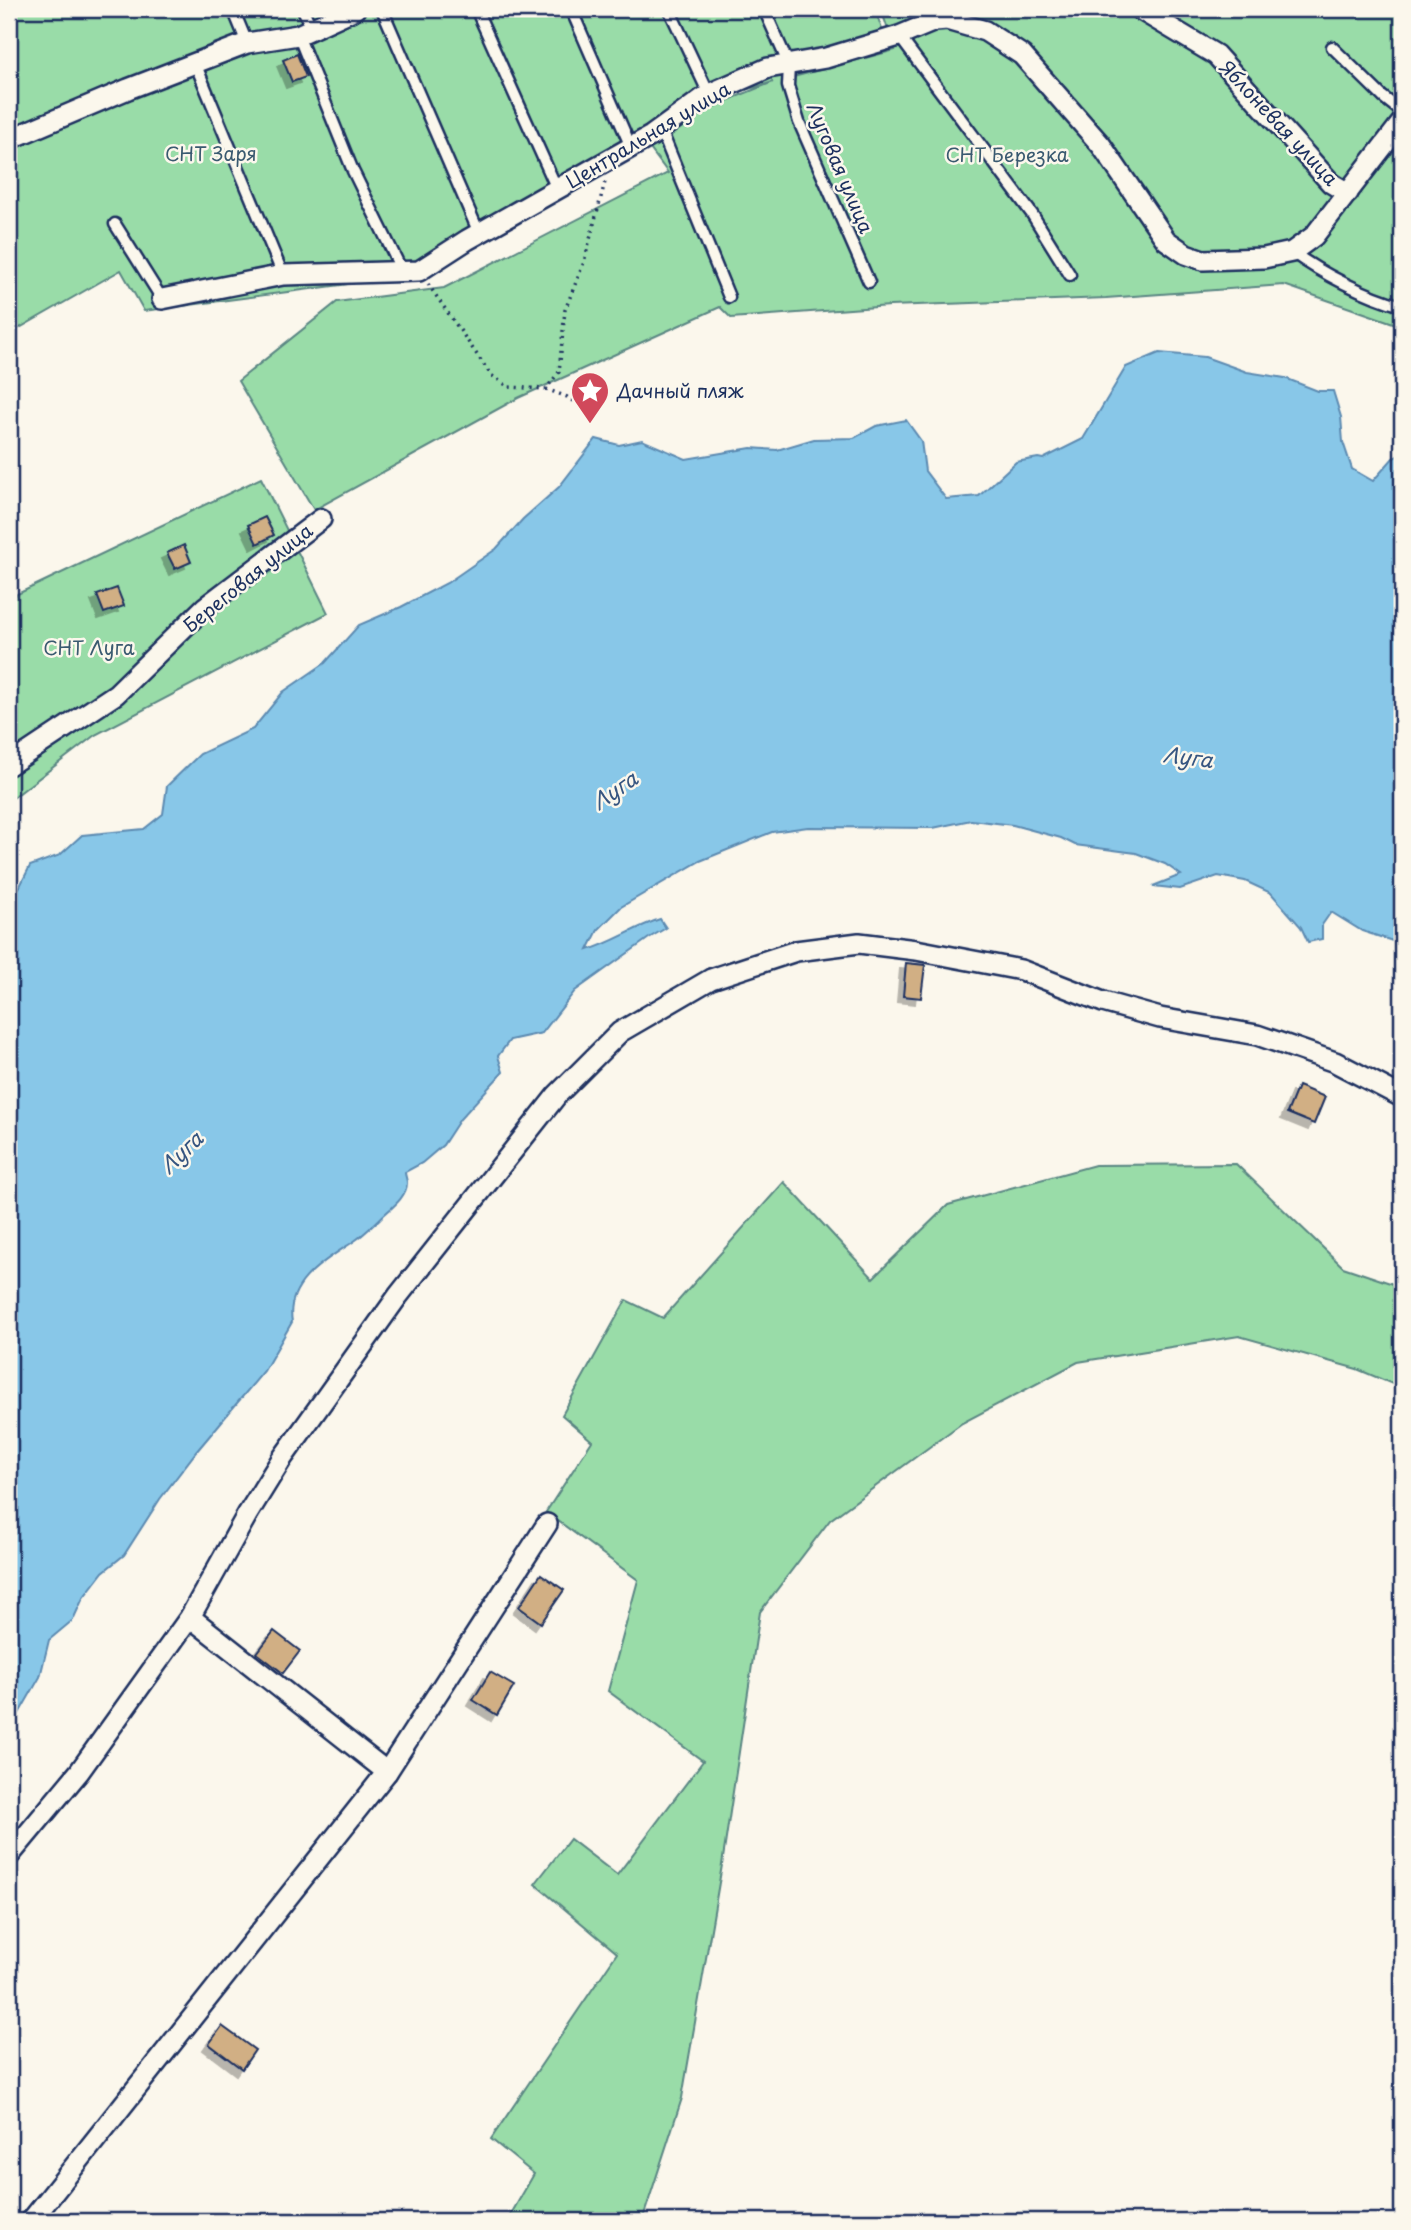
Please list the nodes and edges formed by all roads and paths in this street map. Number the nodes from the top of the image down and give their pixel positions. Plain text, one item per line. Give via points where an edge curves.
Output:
1 (233, 9) edge
2 (303, 9) edge
3 (355, 9) edge
4 (382, 9) edge
5 (476, 9) edge
6 (571, 9) edge
7 (669, 9) edge
8 (764, 9) edge
9 (1139, 9) edge
10 (305, 32) junction
11 (899, 36) junction
12 (247, 43) junction
13 (1332, 47) dead end
14 (195, 63) junction
15 (789, 65) junction
16 (709, 94) junction
17 (1402, 112) edge
18 (1402, 122) edge
19 (661, 130) junction
20 (9, 138) edge
21 (631, 147) junction
22 (611, 159) junction
23 (558, 189) junction
24 (1348, 193) junction
25 (116, 224) dead end
26 (479, 233) junction
27 (1292, 252) junction
28 (410, 271) junction
29 (282, 275) junction
30 (1070, 275) dead end
31 (869, 282) dead end
32 (729, 297) dead end
33 (162, 299) joint
34 (1402, 306) edge
35 (546, 389) junction
36 (575, 403) dead end
37 (321, 519) dead end
38 (9, 765) edge
39 (1402, 1097) edge
40 (547, 1524) dead end
41 (190, 1617) junction
42 (387, 1772) junction
43 (9, 1857) edge
44 (31, 2221) edge

1 - 12 lane
2 - 10 lane
3 - 10 street
4 - 26 lane
5 - 23 lane
6 - 21 lane
7 - 16 lane
8 - 15 lane, Луговая улица
9 - 24 street, Яблоневая улица via 1216,55 1331,183
10 - 12 street
10 - 28 lane via 353,172
11 - 15 street, Центральная улица
11 - 27 street, Центральная улица via 947,20 985,32 1022,55 1101,145 1166,240 1186,254 1203,260
11 - 30 lane via 1032,214
12 - 14 street
13 - 17 lane
14 - 20 street
14 - 29 lane
15 - 16 street, Центральная улица via 768,68
15 - 31 lane, Луговая улица via 788,86 799,122
16 - 19 street, Центральная улица
18 - 24 street, Центральная улица
19 - 21 street, Центральная улица
19 - 32 lane
21 - 22 street, Центральная улица
22 - 23 street, Центральная улица
22 - 35 path via 584,262 565,310 559,372
23 - 26 street, Центральная улица
24 - 27 street, Центральная улица via 1314,236
25 - 33 lane
26 - 28 street, Центральная улица
27 - 34 lane via 1338,279
28 - 29 street
28 - 35 path via 491,375 509,387
29 - 33 street
35 - 36 path
37 - 38 street, Береговая улица via 205,607 116,694
39 - 41 street via 1335,1062 1257,1035 1160,1018 1021,970 916,950 859,943 796,951 711,979 620,1031 557,1095 398,1296 281,1460
40 - 42 street
41 - 42 street
41 - 43 street via 79,1772
42 - 44 street

